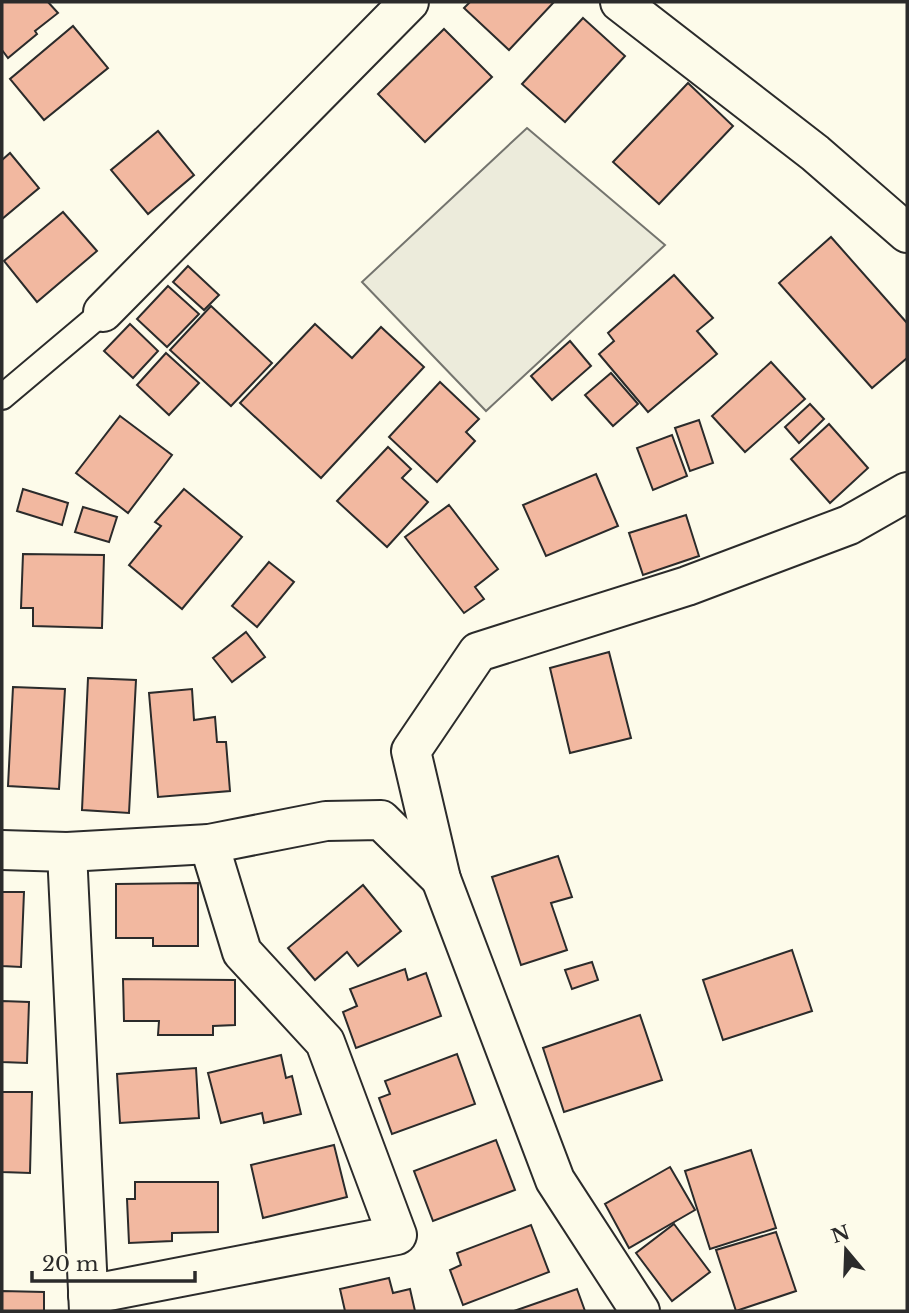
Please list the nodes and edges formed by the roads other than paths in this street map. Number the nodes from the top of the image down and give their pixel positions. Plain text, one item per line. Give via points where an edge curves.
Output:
1 (409, 2) edge
2 (620, 2) edge
3 (907, 233) edge
4 (103, 312) joint
5 (2, 397) edge
6 (907, 492) edge
7 (209, 844) junction
8 (2, 850) edge
9 (67, 852) junction
10 (441, 879) junction
11 (88, 1303) edge
12 (640, 1311) edge

1 - 4 street
2 - 3 street via 815,153
4 - 5 lane
6 - 10 street via 849,525 687,586 478,652 411,751
7 - 9 street
7 - 10 street via 326,821 381,820
7 - 11 street via 242,952 325,1042 397,1235
8 - 9 street
9 - 11 street
10 - 12 street via 555,1180

